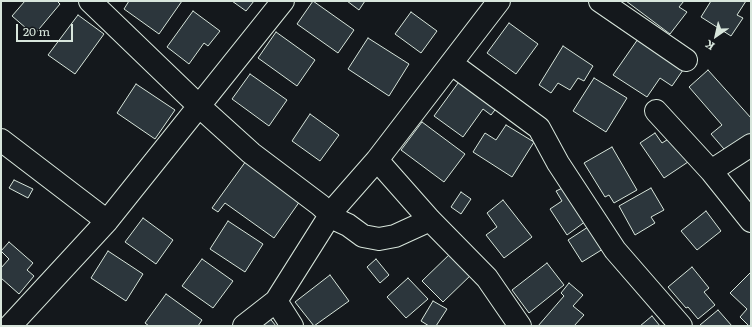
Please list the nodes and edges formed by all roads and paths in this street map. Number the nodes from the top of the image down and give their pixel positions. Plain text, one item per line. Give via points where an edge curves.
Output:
1 (90, 1) edge
2 (283, 1) edge
3 (499, 1) edge
4 (600, 1) edge
5 (686, 60) dead end
6 (452, 64) junction
7 (199, 106) junction
8 (656, 111) dead end
9 (1, 140) edge
10 (751, 144) edge
11 (377, 160) junction
12 (711, 171) junction
13 (331, 214) junction
14 (430, 220) junction
15 (108, 221) junction
16 (751, 221) edge
17 (276, 301) junction
18 (10, 326) edge
19 (244, 326) edge
20 (292, 326) edge
21 (520, 326) edge
22 (681, 326) edge

1 - 7 street
2 - 7 street
3 - 6 street
4 - 5 street
6 - 11 street
6 - 22 street via 539,128 558,163 615,250
7 - 13 street via 251,153
7 - 15 street
8 - 12 street
9 - 15 street
10 - 12 street
11 - 13 street
11 - 14 street
12 - 16 street
13 - 14 street via 363,236 379,239 395,236
13 - 17 street
14 - 21 street via 486,278
15 - 18 street
17 - 19 street
17 - 20 street

